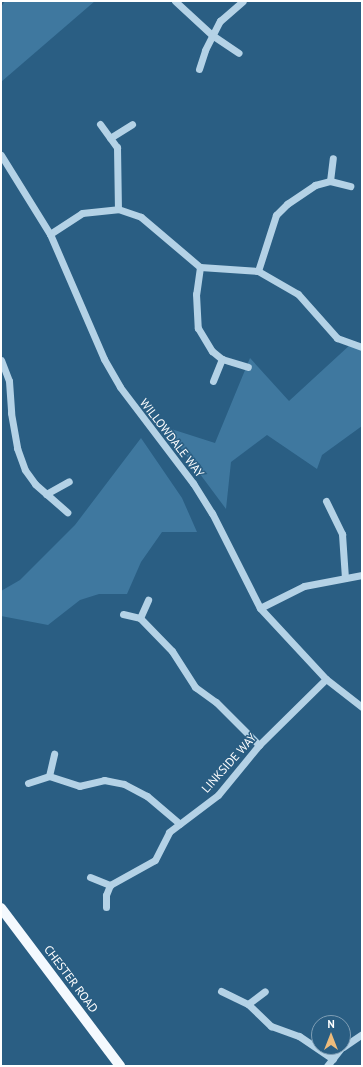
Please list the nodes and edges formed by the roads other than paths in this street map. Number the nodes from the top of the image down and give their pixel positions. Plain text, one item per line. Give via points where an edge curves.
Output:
1 (175, 1) edge
2 (243, 1) edge
3 (212, 35) junction
4 (239, 53) dead end
5 (199, 69) dead end
6 (100, 124) dead end
7 (132, 124) dead end
8 (110, 138) junction
9 (1, 155) edge
10 (333, 158) dead end
11 (330, 181) junction
12 (350, 186) dead end
13 (118, 209) junction
14 (50, 234) junction
15 (200, 267) junction
16 (258, 271) junction
17 (362, 347) edge
18 (222, 359) junction
19 (1, 360) edge
20 (248, 367) dead end
21 (213, 381) dead end
22 (70, 481) dead end
23 (46, 494) junction
24 (326, 501) dead end
25 (66, 512) dead end
26 (362, 575) edge
27 (345, 578) junction
28 (148, 600) dead end
29 (260, 608) junction
30 (123, 614) dead end
31 (140, 618) junction
32 (326, 679) junction
33 (362, 707) edge
34 (259, 745) junction
35 (54, 754) dead end
36 (48, 776) junction
37 (28, 783) dead end
38 (180, 824) junction
39 (90, 877) dead end
40 (110, 885) junction
41 (106, 907) dead end
42 (1, 908) edge
43 (221, 990) dead end
44 (265, 990) dead end
45 (248, 1004) junction
46 (362, 1034) edge
47 (351, 1042) edge
48 (336, 1055) edge
49 (332, 1059) junction
50 (120, 1066) edge
51 (327, 1066) edge

1 - 3 street
2 - 3 street via 220,21
3 - 4 street
3 - 5 street
6 - 8 street
7 - 8 street
8 - 13 street via 117,147
9 - 14 street, WILLOWDALE WAY
10 - 11 street
11 - 12 street
11 - 16 street via 315,185 276,215
13 - 14 street via 82,212
13 - 15 street via 140,218
14 - 29 street, WILLOWDALE WAY via 116,380 135,409 193,483 212,513
15 - 16 street
15 - 18 street via 196,294 198,328 212,351
16 - 17 street via 298,294 337,338
18 - 20 street
18 - 21 street
19 - 23 street via 9,381 10,413 17,448 25,470
22 - 23 street
23 - 25 street
24 - 27 street via 342,534
26 - 27 street
27 - 29 street via 304,586
28 - 31 street
29 - 32 street, WILLOWDALE WAY
30 - 31 street
31 - 34 street via 172,651 196,687 216,702
32 - 33 street, WILLOWDALE WAY
32 - 34 street, LINKSIDE WAY
34 - 38 street, LINKSIDE WAY via 218,796
35 - 36 street
36 - 37 street
36 - 38 street via 79,786 104,780 124,784 147,796
38 - 40 street, LINKSIDE WAY via 169,832 155,860
39 - 40 street
40 - 41 street via 106,895
42 - 50 main road, CHESTER ROAD
43 - 45 street
44 - 45 street
45 - 49 street via 271,1026 299,1036
46 - 47 street
48 - 49 street
49 - 51 street

